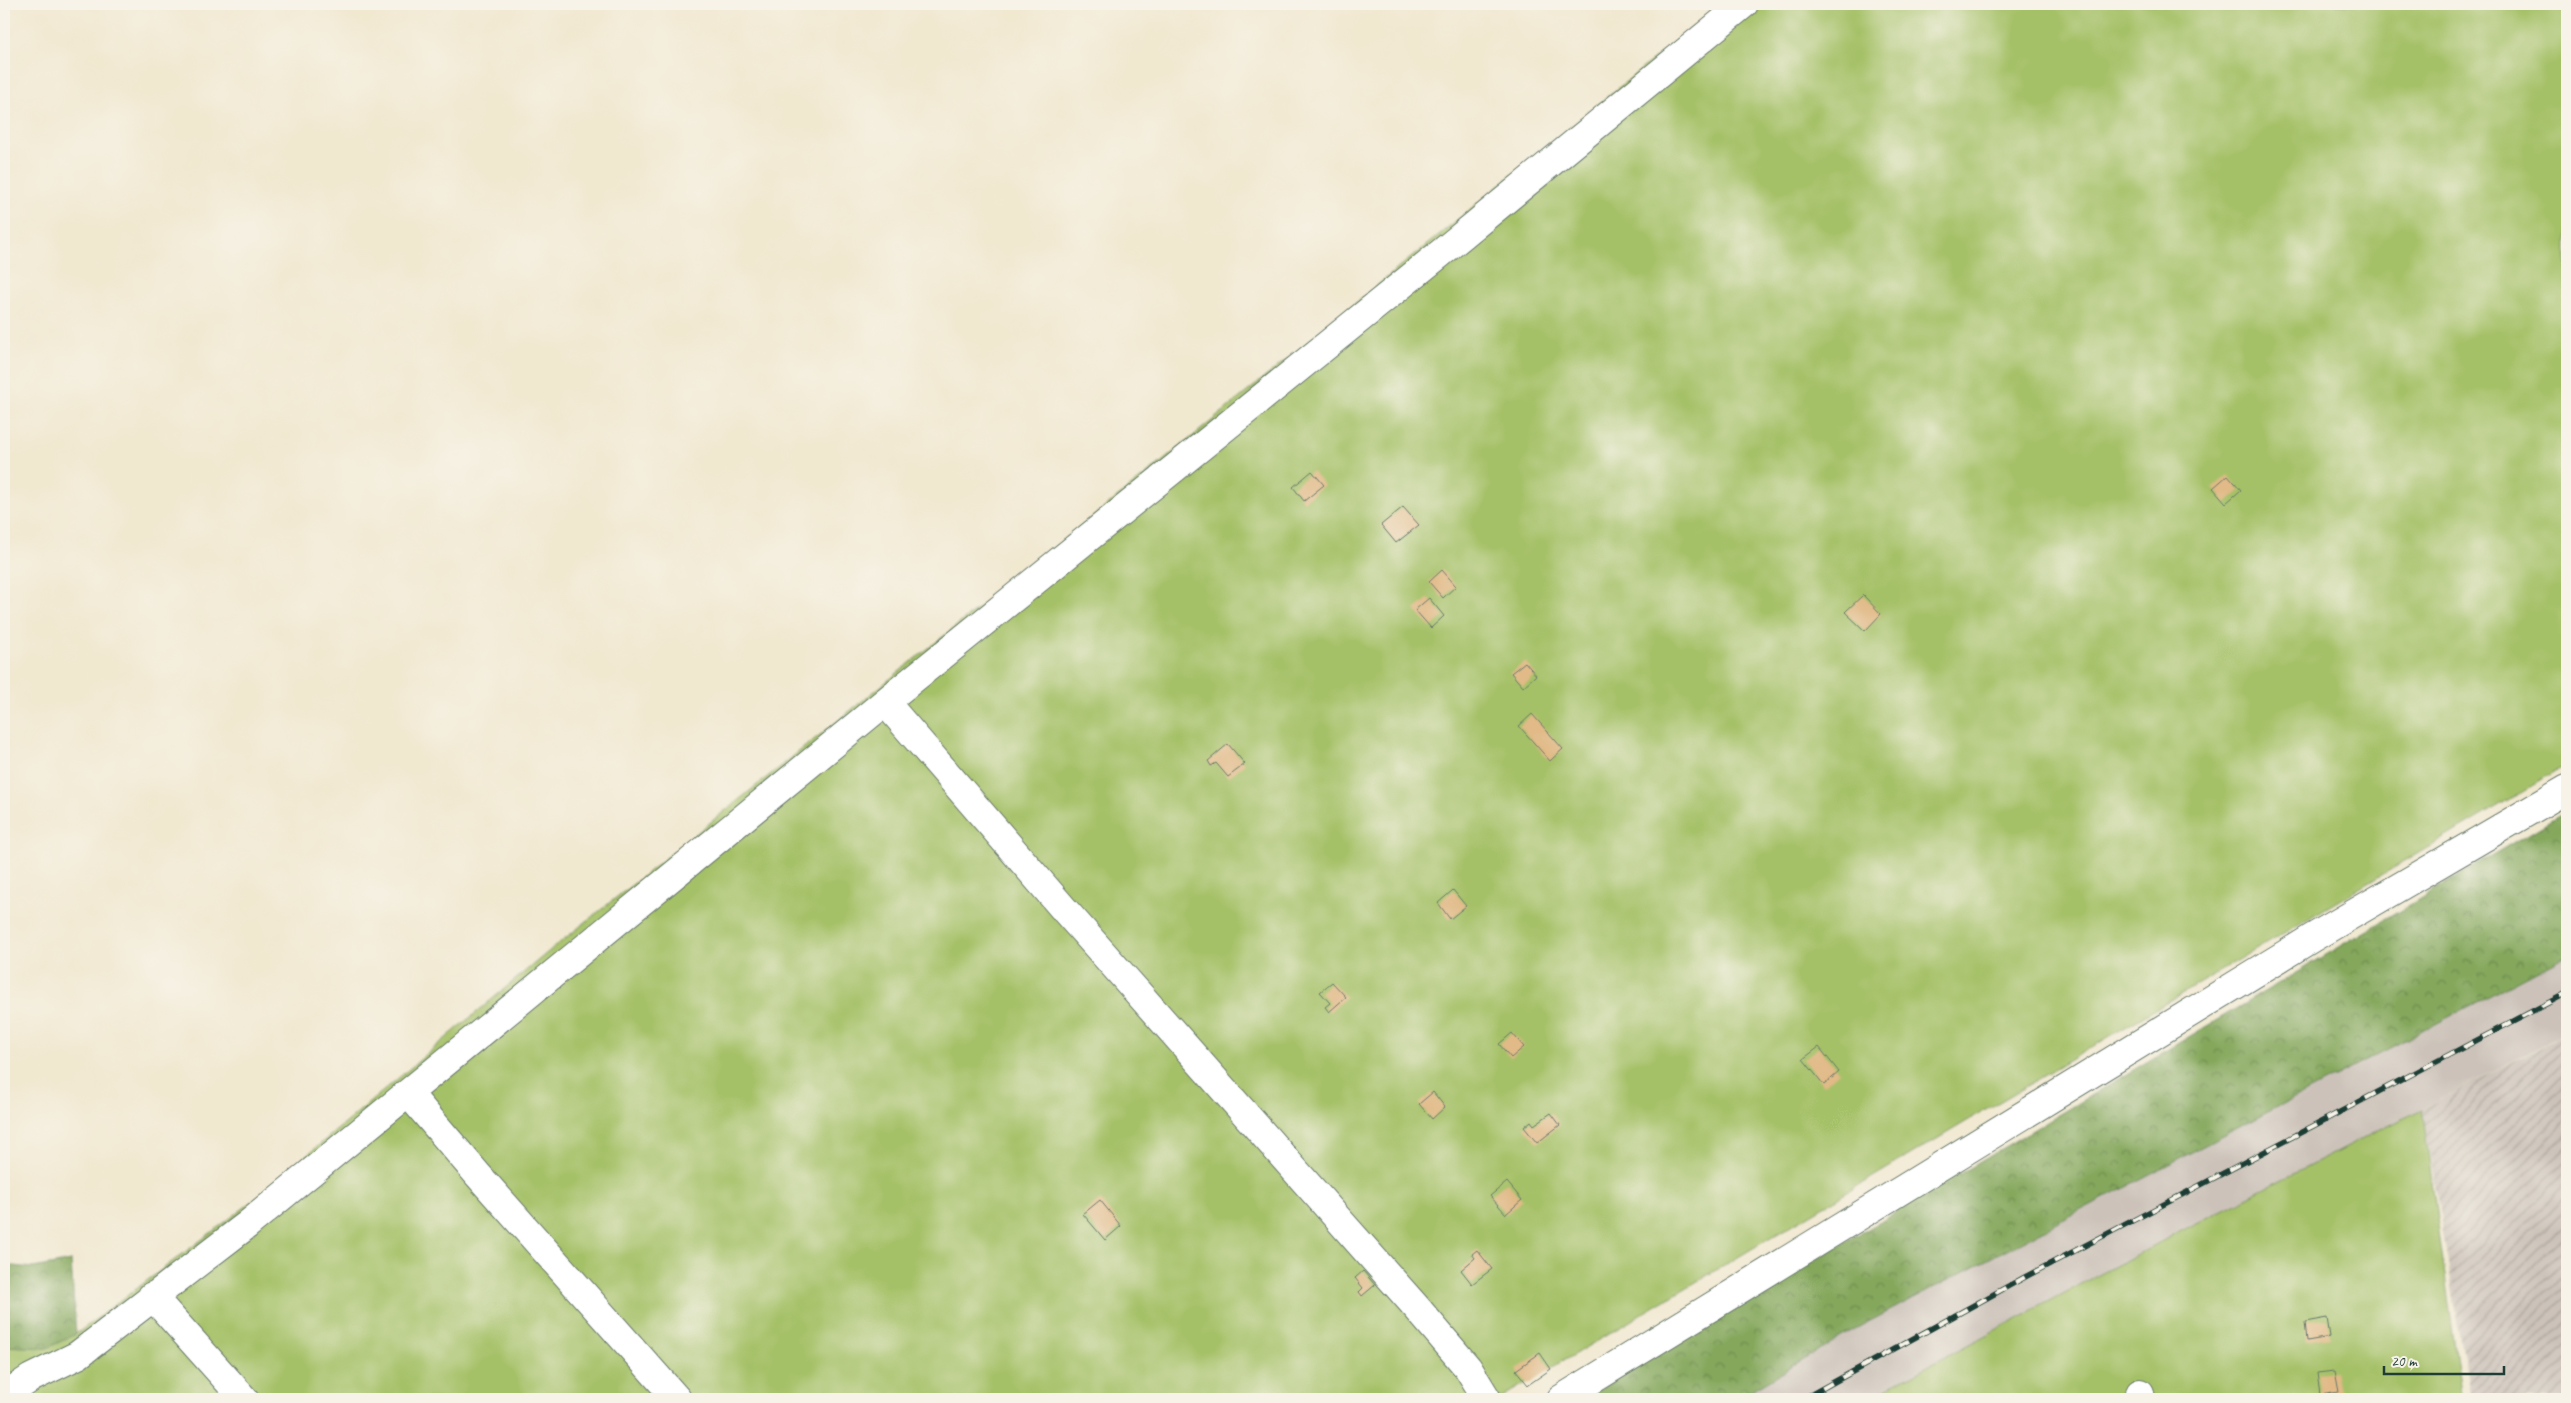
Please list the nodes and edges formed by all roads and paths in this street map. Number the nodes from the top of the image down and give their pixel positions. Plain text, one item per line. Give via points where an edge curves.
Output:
1 (1744, 4) edge
2 (885, 702) junction
3 (2567, 788) edge
4 (408, 1092) junction
5 (152, 1296) junction
6 (4, 1396) edge
7 (244, 1399) edge
8 (678, 1399) edge
9 (1487, 1399) edge
10 (1561, 1399) edge

1 - 2 lane
2 - 4 lane
2 - 9 lane via 1417,1308 1468,1368
3 - 10 lane via 2312,938
4 - 5 lane via 247,1225
4 - 8 lane
5 - 6 lane via 78,1355 31,1378
5 - 7 lane

